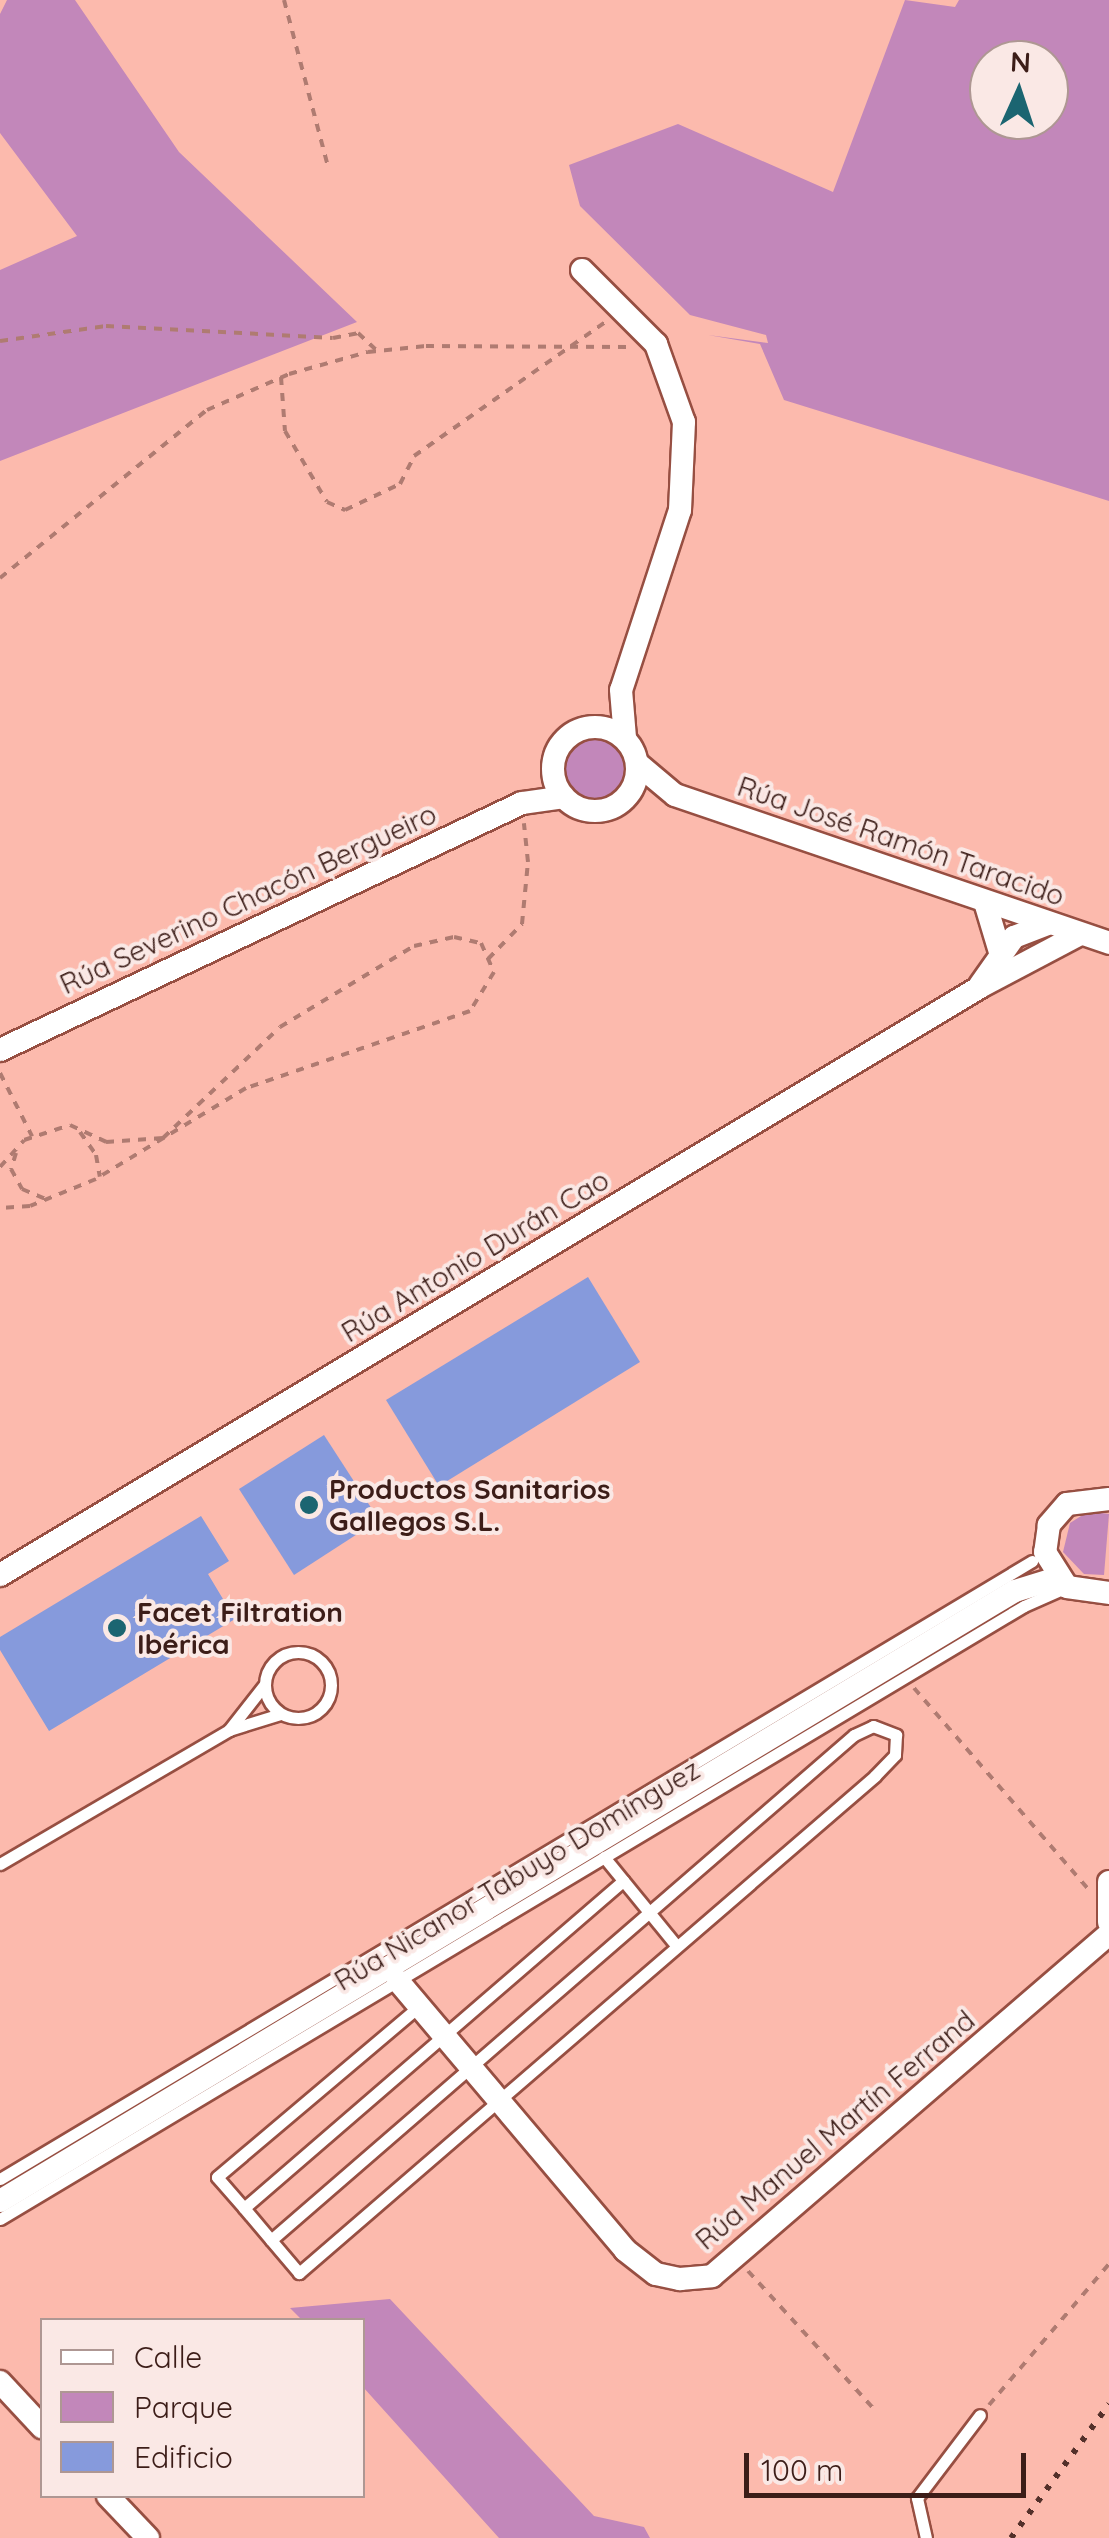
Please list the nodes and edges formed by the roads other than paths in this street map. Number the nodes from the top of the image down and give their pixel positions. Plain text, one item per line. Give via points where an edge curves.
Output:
1 (582, 270) dead end
2 (621, 690) junction
3 (594, 727) junction
4 (624, 738) junction
5 (638, 764) junction
6 (553, 768) junction
7 (674, 795) junction
8 (564, 797) junction
9 (626, 798) junction
10 (522, 803) junction
11 (984, 902) junction
12 (1048, 924) junction
13 (1080, 934) junction
14 (1109, 943) edge
15 (1008, 959) junction
16 (0, 1050) edge
17 (1109, 1498) edge
18 (1045, 1538) junction
19 (1032, 1561) junction
20 (0, 1575) edge
21 (1062, 1582) junction
22 (1015, 1591) junction
23 (1109, 1593) edge
24 (265, 1684) junction
25 (280, 1714) junction
26 (229, 1730) junction
27 (604, 1856) junction
28 (0, 1864) edge
29 (623, 1880) junction
30 (1109, 1882) edge
31 (650, 1914) junction
32 (1107, 1916) edge
33 (1109, 1934) edge
34 (675, 1944) junction
35 (398, 1981) junction
36 (416, 2008) junction
37 (442, 2039) junction
38 (471, 2070) junction
39 (498, 2100) junction
40 (0, 2180) edge
41 (0, 2201) edge
42 (244, 2208) junction
43 (0, 2219) edge
44 (271, 2240) junction
45 (0, 2382) edge
46 (980, 2415) road end
47 (40, 2425) edge
48 (110, 2498) edge
49 (148, 2538) edge
50 (926, 2538) edge

1 - 2 street via 656,344 684,422 680,510
2 - 3 street
2 - 4 street
3 - 4 street
3 - 6 street via 570,734
4 - 5 street
5 - 7 street, Rúa José Ramón Taracido
5 - 9 street
6 - 8 street
6 - 10 street, Rúa Severino Chacón Bergueiro
7 - 9 street, Rúa José Ramón Taracido
7 - 11 street, Rúa José Ramón Taracido
8 - 9 street via 602,811
8 - 10 street, Rúa Severino Chacón Bergueiro
10 - 16 street, Rúa Severino Chacón Bergueiro
11 - 12 street, Rúa José Ramón Taracido
11 - 15 street
12 - 13 street, Rúa José Ramón Taracido
12 - 15 street, Rúa Antonio Durán Cao
13 - 14 street, Rúa José Ramón Taracido
13 - 15 street, Rúa Antonio Durán Cao
15 - 20 street, Rúa Antonio Durán Cao via 980,987
17 - 18 street, Rúa Nicanor Tabuyo Domínguez via 1067,1504
18 - 19 street, Rúa Nicanor Tabuyo Domínguez
18 - 21 street
19 - 22 street, Rúa Nicanor Tabuyo Domínguez
19 - 40 lane, Rúa Nicanor Tabuyo Domínguez
21 - 22 street, Rúa Nicanor Tabuyo Domínguez
21 - 23 street
21 - 27 lane, Rúa Nicanor Tabuyo Domínguez
22 - 41 street, Rúa Nicanor Tabuyo Domínguez
24 - 25 lane via 266,1699
24 - 25 lane via 273,1664 292,1652 311,1654 330,1673 332,1688 318,1712 298,1719
24 - 26 lane
25 - 26 lane
26 - 28 lane
27 - 29 lane
27 - 35 lane, Rúa Nicanor Tabuyo Domínguez
29 - 31 lane
29 - 37 lane
30 - 32 street
31 - 34 lane
31 - 34 lane via 854,1735 874,1726 896,1734 895,1755 875,1776
31 - 38 lane
33 - 39 street, Rúa Manuel Martín Ferrand via 712,2276 656,2274 625,2250
34 - 39 lane
35 - 36 street, Rúa Manuel Martín Ferrand
35 - 43 lane, Rúa Nicanor Tabuyo Domínguez
36 - 37 street, Rúa Manuel Martín Ferrand
36 - 42 lane via 217,2177
37 - 38 street, Rúa Manuel Martín Ferrand
37 - 42 lane
38 - 39 street, Rúa Manuel Martín Ferrand
38 - 44 lane
39 - 44 lane via 299,2272
42 - 44 lane
45 - 47 street
46 - 50 lane via 918,2498
48 - 49 street

